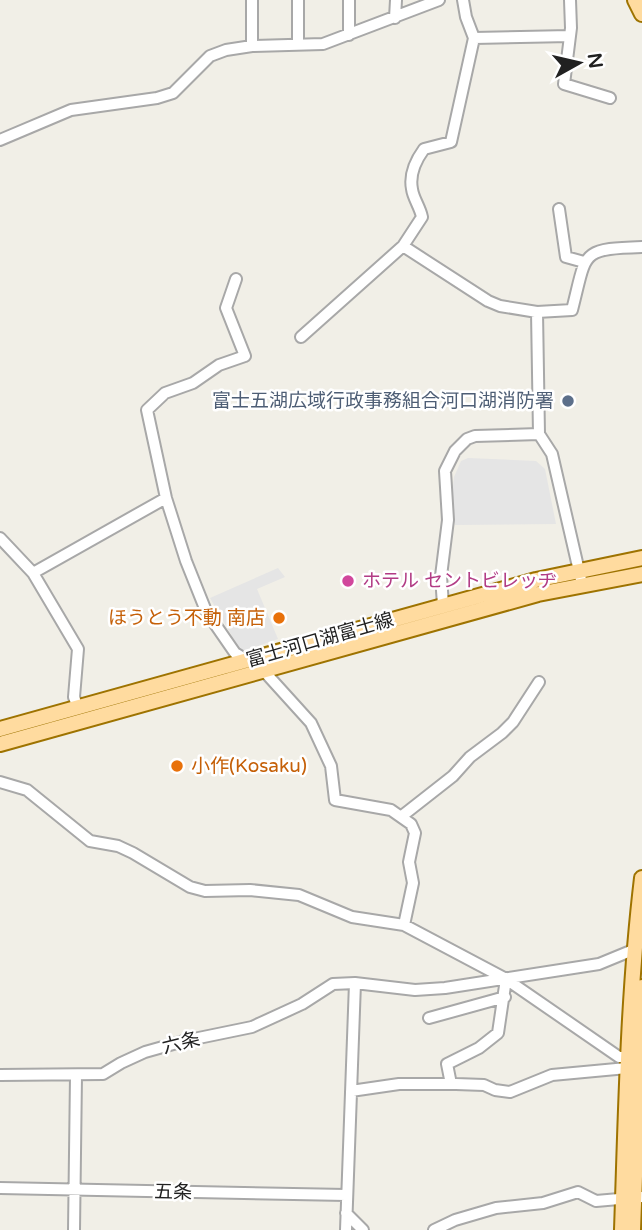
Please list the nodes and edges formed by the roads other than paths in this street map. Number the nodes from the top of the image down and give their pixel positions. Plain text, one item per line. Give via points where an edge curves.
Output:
1 (252, 0) edge
2 (298, 0) edge
3 (349, 0) edge
4 (396, 0) edge
5 (439, 0) edge
6 (463, 0) edge
7 (570, 0) edge
8 (635, 0) edge
9 (642, 14) edge
10 (395, 18) junction
11 (349, 35) junction
12 (569, 36) junction
13 (474, 38) junction
14 (298, 44) junction
15 (252, 46) junction
16 (610, 98) dead end
17 (0, 140) edge
18 (559, 209) dead end
19 (403, 246) junction
20 (642, 247) edge
21 (584, 262) junction
22 (236, 279) dead end
23 (537, 312) junction
24 (301, 337) dead end
25 (540, 434) junction
26 (166, 498) junction
27 (0, 538) edge
28 (642, 558) edge
29 (33, 573) junction
30 (642, 574) edge
31 (580, 577) junction
32 (443, 605) junction
33 (249, 660) junction
34 (263, 670) junction
35 (539, 682) dead end
36 (78, 708) junction
37 (0, 729) edge
38 (0, 744) edge
39 (0, 782) edge
40 (402, 816) junction
41 (642, 878) edge
42 (404, 925) junction
43 (642, 937) edge
44 (633, 950) junction
45 (506, 979) junction
46 (355, 983) junction
47 (642, 987) edge
48 (505, 997) junction
49 (429, 1018) dead end
50 (628, 1063) junction
51 (0, 1075) edge
52 (76, 1076) junction
53 (640, 1081) edge
54 (451, 1084) junction
55 (351, 1091) junction
56 (0, 1188) edge
57 (75, 1190) junction
58 (346, 1195) junction
59 (633, 1198) edge
60 (346, 1213) junction
61 (74, 1230) edge
62 (346, 1230) edge
63 (363, 1230) edge
64 (435, 1230) edge
65 (622, 1230) edge
66 (633, 1230) edge

1 - 15 street
2 - 14 street
3 - 11 street
4 - 10 street
5 - 10 street
6 - 13 street
7 - 12 street
8 - 9 main road
10 - 11 street
11 - 14 street via 323,44
12 - 13 street
12 - 16 street via 564,84
13 - 19 street via 451,142 424,149 416,161 412,190 422,217
14 - 15 street
15 - 17 street via 210,56 173,93 71,110
18 - 21 street via 566,257
19 - 23 street via 488,301
19 - 24 street
20 - 21 street via 604,248
21 - 23 street via 572,310
22 - 26 street via 226,308 245,356 165,393 147,410
23 - 25 street
25 - 31 street via 551,454
25 - 32 street via 475,436 455,451 445,471 448,520 441,576
26 - 29 street
26 - 33 street via 206,611 236,653
27 - 29 street
28 - 31 main road, 富士河口湖富士線
29 - 36 street via 78,649 74,697
30 - 31 main road, 富士河口湖富士線
31 - 32 main road, 富士河口湖富士線
31 - 34 main road, 富士河口湖富士線
32 - 33 main road, 富士河口湖富士線
33 - 34 street
33 - 36 main road, 富士河口湖富士線
34 - 38 main road, 富士河口湖富士線
34 - 40 street via 311,723 331,766 335,800
35 - 40 street via 502,733
36 - 37 main road, 富士河口湖富士線
39 - 42 street via 27,790 90,841 134,853 190,887 299,895 352,917
40 - 42 street via 415,833 409,862 413,883
41 - 44 main road
42 - 45 street
43 - 44 street
44 - 45 street via 599,964
44 - 50 main road
45 - 46 street via 415,990
45 - 48 street
45 - 50 street
46 - 52 street, 六条 via 333,984 253,1027 145,1052 103,1074
46 - 55 street
47 - 53 main road
48 - 49 street
48 - 54 street via 495,1038 447,1064
50 - 54 street via 552,1074 510,1092
50 - 59 main road
51 - 52 street, 六条
52 - 57 street
53 - 59 main road
54 - 55 street via 399,1084
55 - 58 street
56 - 57 street, 五条
57 - 58 street, 五条
57 - 61 street
58 - 60 street
59 - 64 street via 596,1201 578,1192 543,1203 496,1208
59 - 65 main road
59 - 66 main road
60 - 62 street
60 - 63 street

